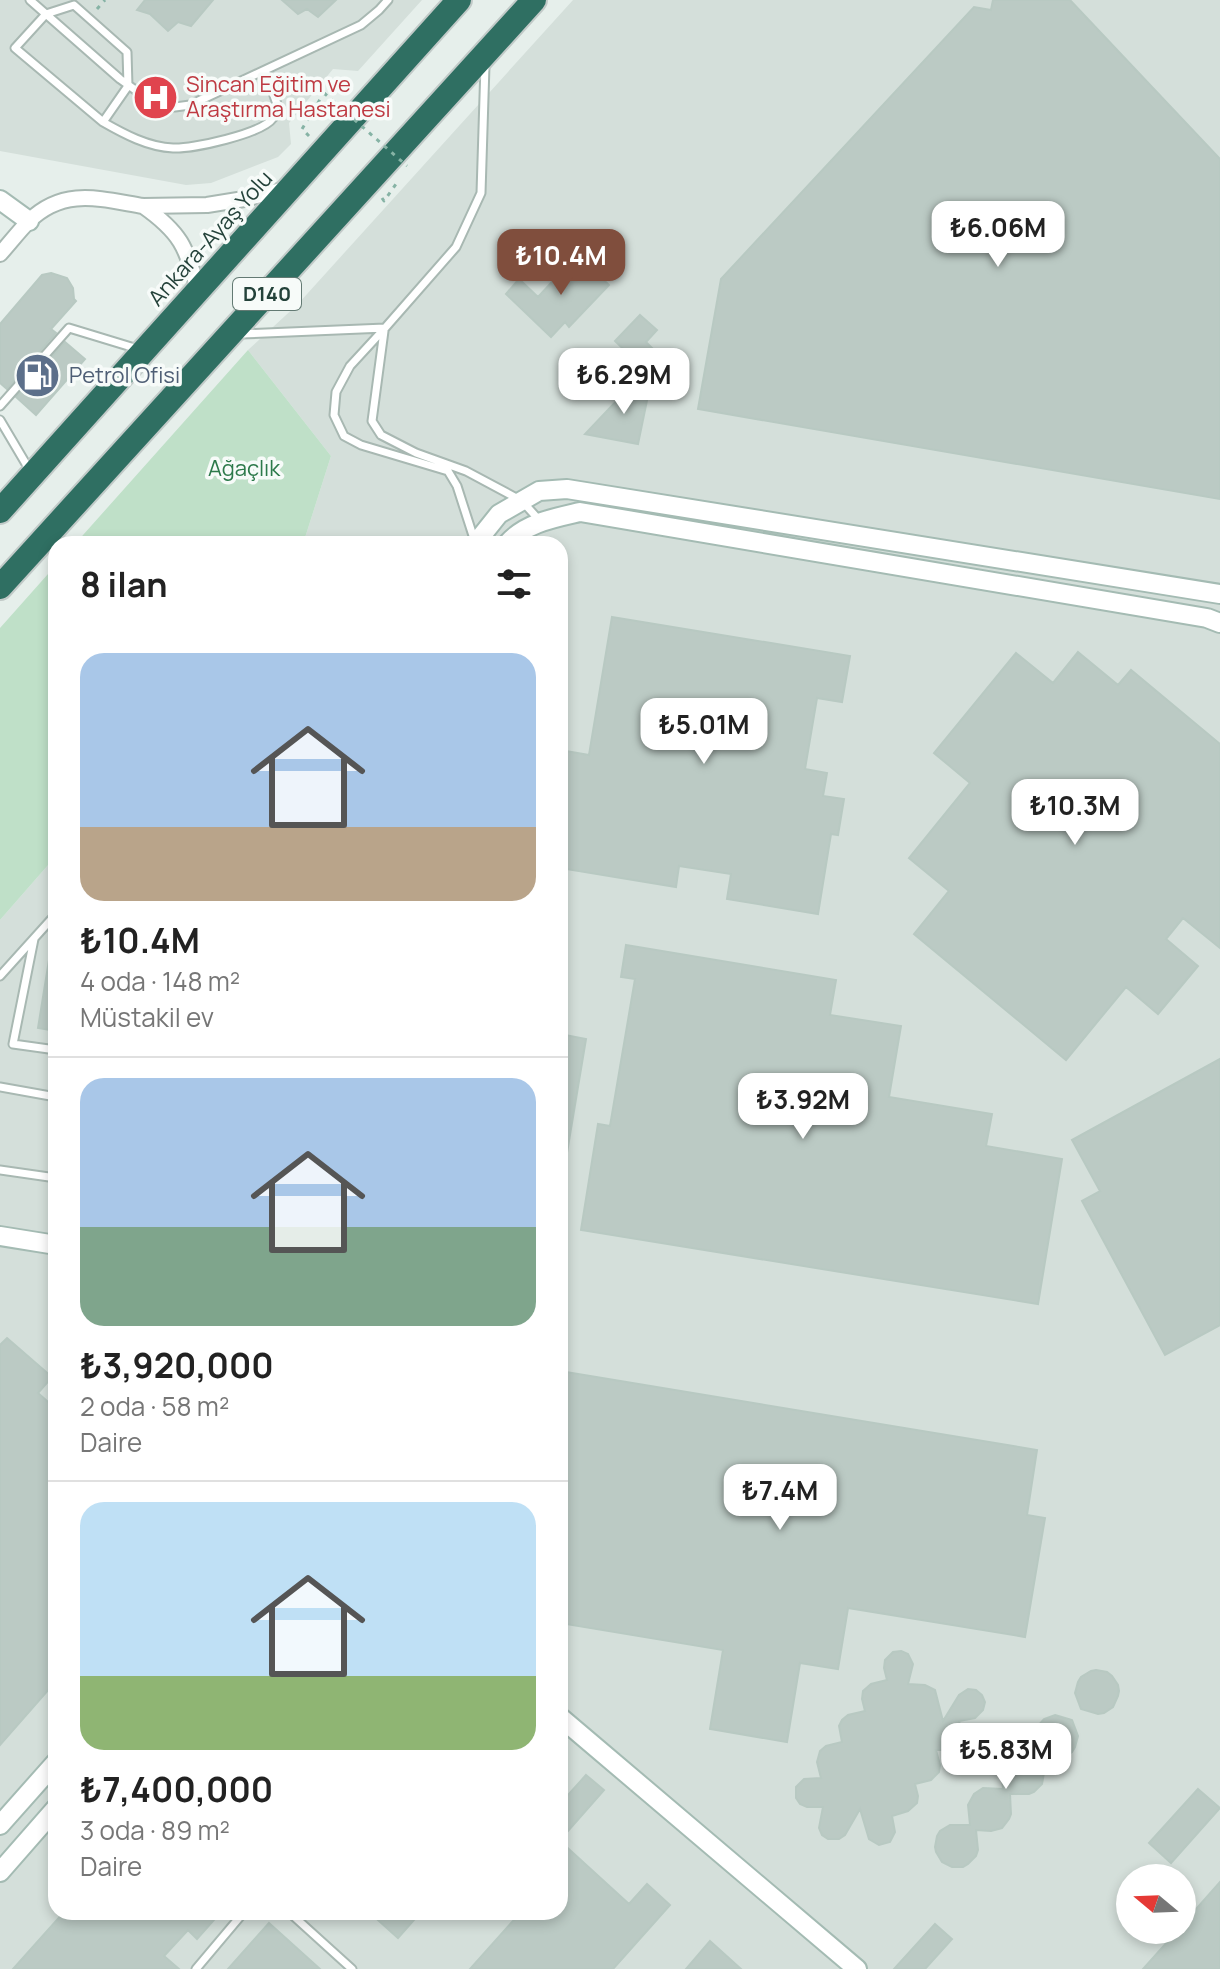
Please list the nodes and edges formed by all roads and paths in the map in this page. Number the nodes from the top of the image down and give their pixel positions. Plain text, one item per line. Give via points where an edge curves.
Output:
1 (30, 0) edge
2 (388, 0) edge
3 (459, 0) edge
4 (534, 0) edge
5 (46, 14) junction
6 (485, 54) junction
7 (265, 70) junction
8 (128, 86) junction
9 (103, 122) junction
10 (302, 129) dead end
11 (407, 166) dead end
12 (290, 188) junction
13 (0, 200) edge
14 (143, 206) junction
15 (29, 221) junction
16 (0, 254) edge
17 (198, 291) junction
18 (385, 328) junction
19 (231, 334) junction
20 (144, 350) junction
21 (0, 406) edge
22 (0, 420) edge
23 (33, 474) junction
24 (522, 501) junction
25 (0, 511) edge
26 (540, 521) junction
27 (473, 536) edge
28 (481, 536) edge
29 (516, 536) edge
30 (0, 587) edge
31 (1220, 594) edge
32 (1220, 623) edge
33 (48, 923) edge
34 (34, 939) junction
35 (0, 976) edge
36 (48, 1049) edge
37 (0, 1087) edge
38 (48, 1096) edge
39 (0, 1170) edge
40 (48, 1177) edge
41 (0, 1236) edge
42 (48, 1244) edge
43 (568, 1724) edge
44 (48, 1771) edge
45 (48, 1817) edge
46 (0, 1825) edge
47 (0, 1872) edge
48 (237, 1920) edge
49 (298, 1920) edge
50 (196, 1969) edge
51 (352, 1969) edge
52 (857, 1969) edge

1 - 5 lane
2 - 7 lane via 361,25
3 - 12 highway, Ankara-Ayaş Yolu / D140
4 - 6 highway, D140
5 - 8 lane
5 - 8 lane via 74,5 127,52
5 - 9 lane via 15,48
6 - 18 lane via 481,193 456,247
6 - 19 highway, D140
7 - 8 lane via 175,107 155,103
7 - 9 lane via 278,107 272,121 212,144 172,148
8 - 9 lane
10 - 11 path, bridge via 324,93
12 - 14 street via 207,205
12 - 17 highway, Ankara-Ayaş Yolu / D140
13 - 15 street
14 - 15 street via 73,198
14 - 17 street via 183,244
15 - 16 street
17 - 20 highway, Ankara-Ayaş Yolu / D140
18 - 19 lane
18 - 24 lane via 372,421 381,435
18 - 27 lane via 350,366 336,392 334,415 344,436 361,445 448,471
19 - 30 highway, D140
20 - 21 lane via 69,328
20 - 23 highway, Ankara-Ayaş Yolu / D140
22 - 23 lane
23 - 25 highway, Ankara-Ayaş Yolu / D140
24 - 26 lane
24 - 28 street via 499,514
24 - 31 street via 539,491 567,489
26 - 29 street
26 - 32 street via 580,512
33 - 34 lane
34 - 35 lane
34 - 36 lane via 13,1044
37 - 38 lane
39 - 40 lane
41 - 42 street
43 - 52 street
44 - 46 street
45 - 47 street
48 - 50 lane
49 - 51 lane

